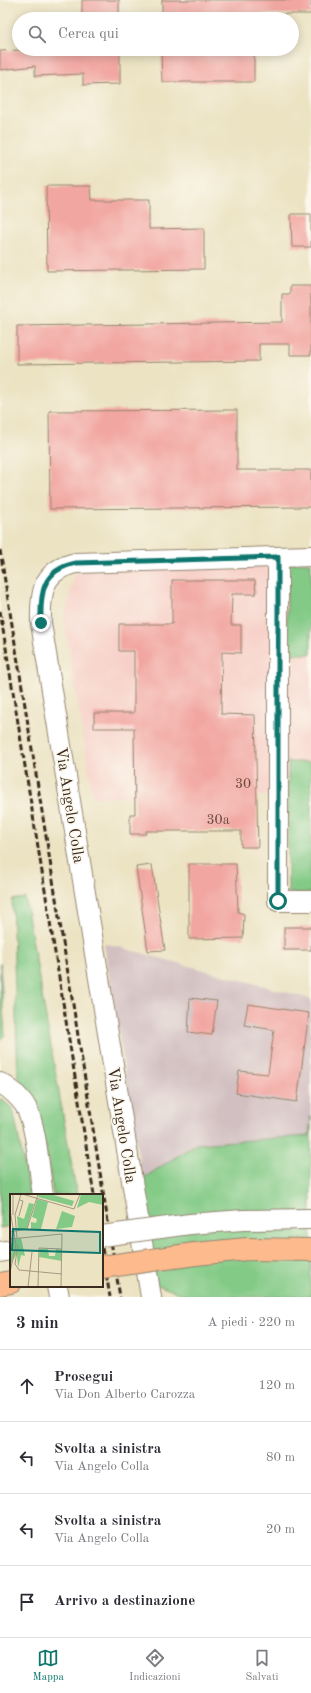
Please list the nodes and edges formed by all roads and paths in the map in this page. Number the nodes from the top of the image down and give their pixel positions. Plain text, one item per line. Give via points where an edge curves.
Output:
1 (311, 556) edge
2 (278, 557) junction
3 (311, 901) edge
4 (0, 1083) edge
5 (43, 1194) edge
6 (311, 1219) edge
7 (103, 1236) edge
8 (10, 1250) edge
9 (311, 1250) edge
10 (0, 1252) edge
11 (103, 1267) edge
12 (10, 1282) edge
13 (0, 1284) edge
14 (57, 1287) edge
15 (59, 1297) edge
16 (151, 1297) edge

1 - 2 street, Via Angelo Colla
2 - 3 street via 278,901
2 - 16 street, Via Angelo Colla via 76,563 55,571 43,592 41,623
4 - 5 street via 17,1096 26,1108 32,1126
6 - 7 street, bridge via 190,1224
8 - 10 street
9 - 11 highway, bridge via 247,1250 195,1254
12 - 13 highway
14 - 15 street

